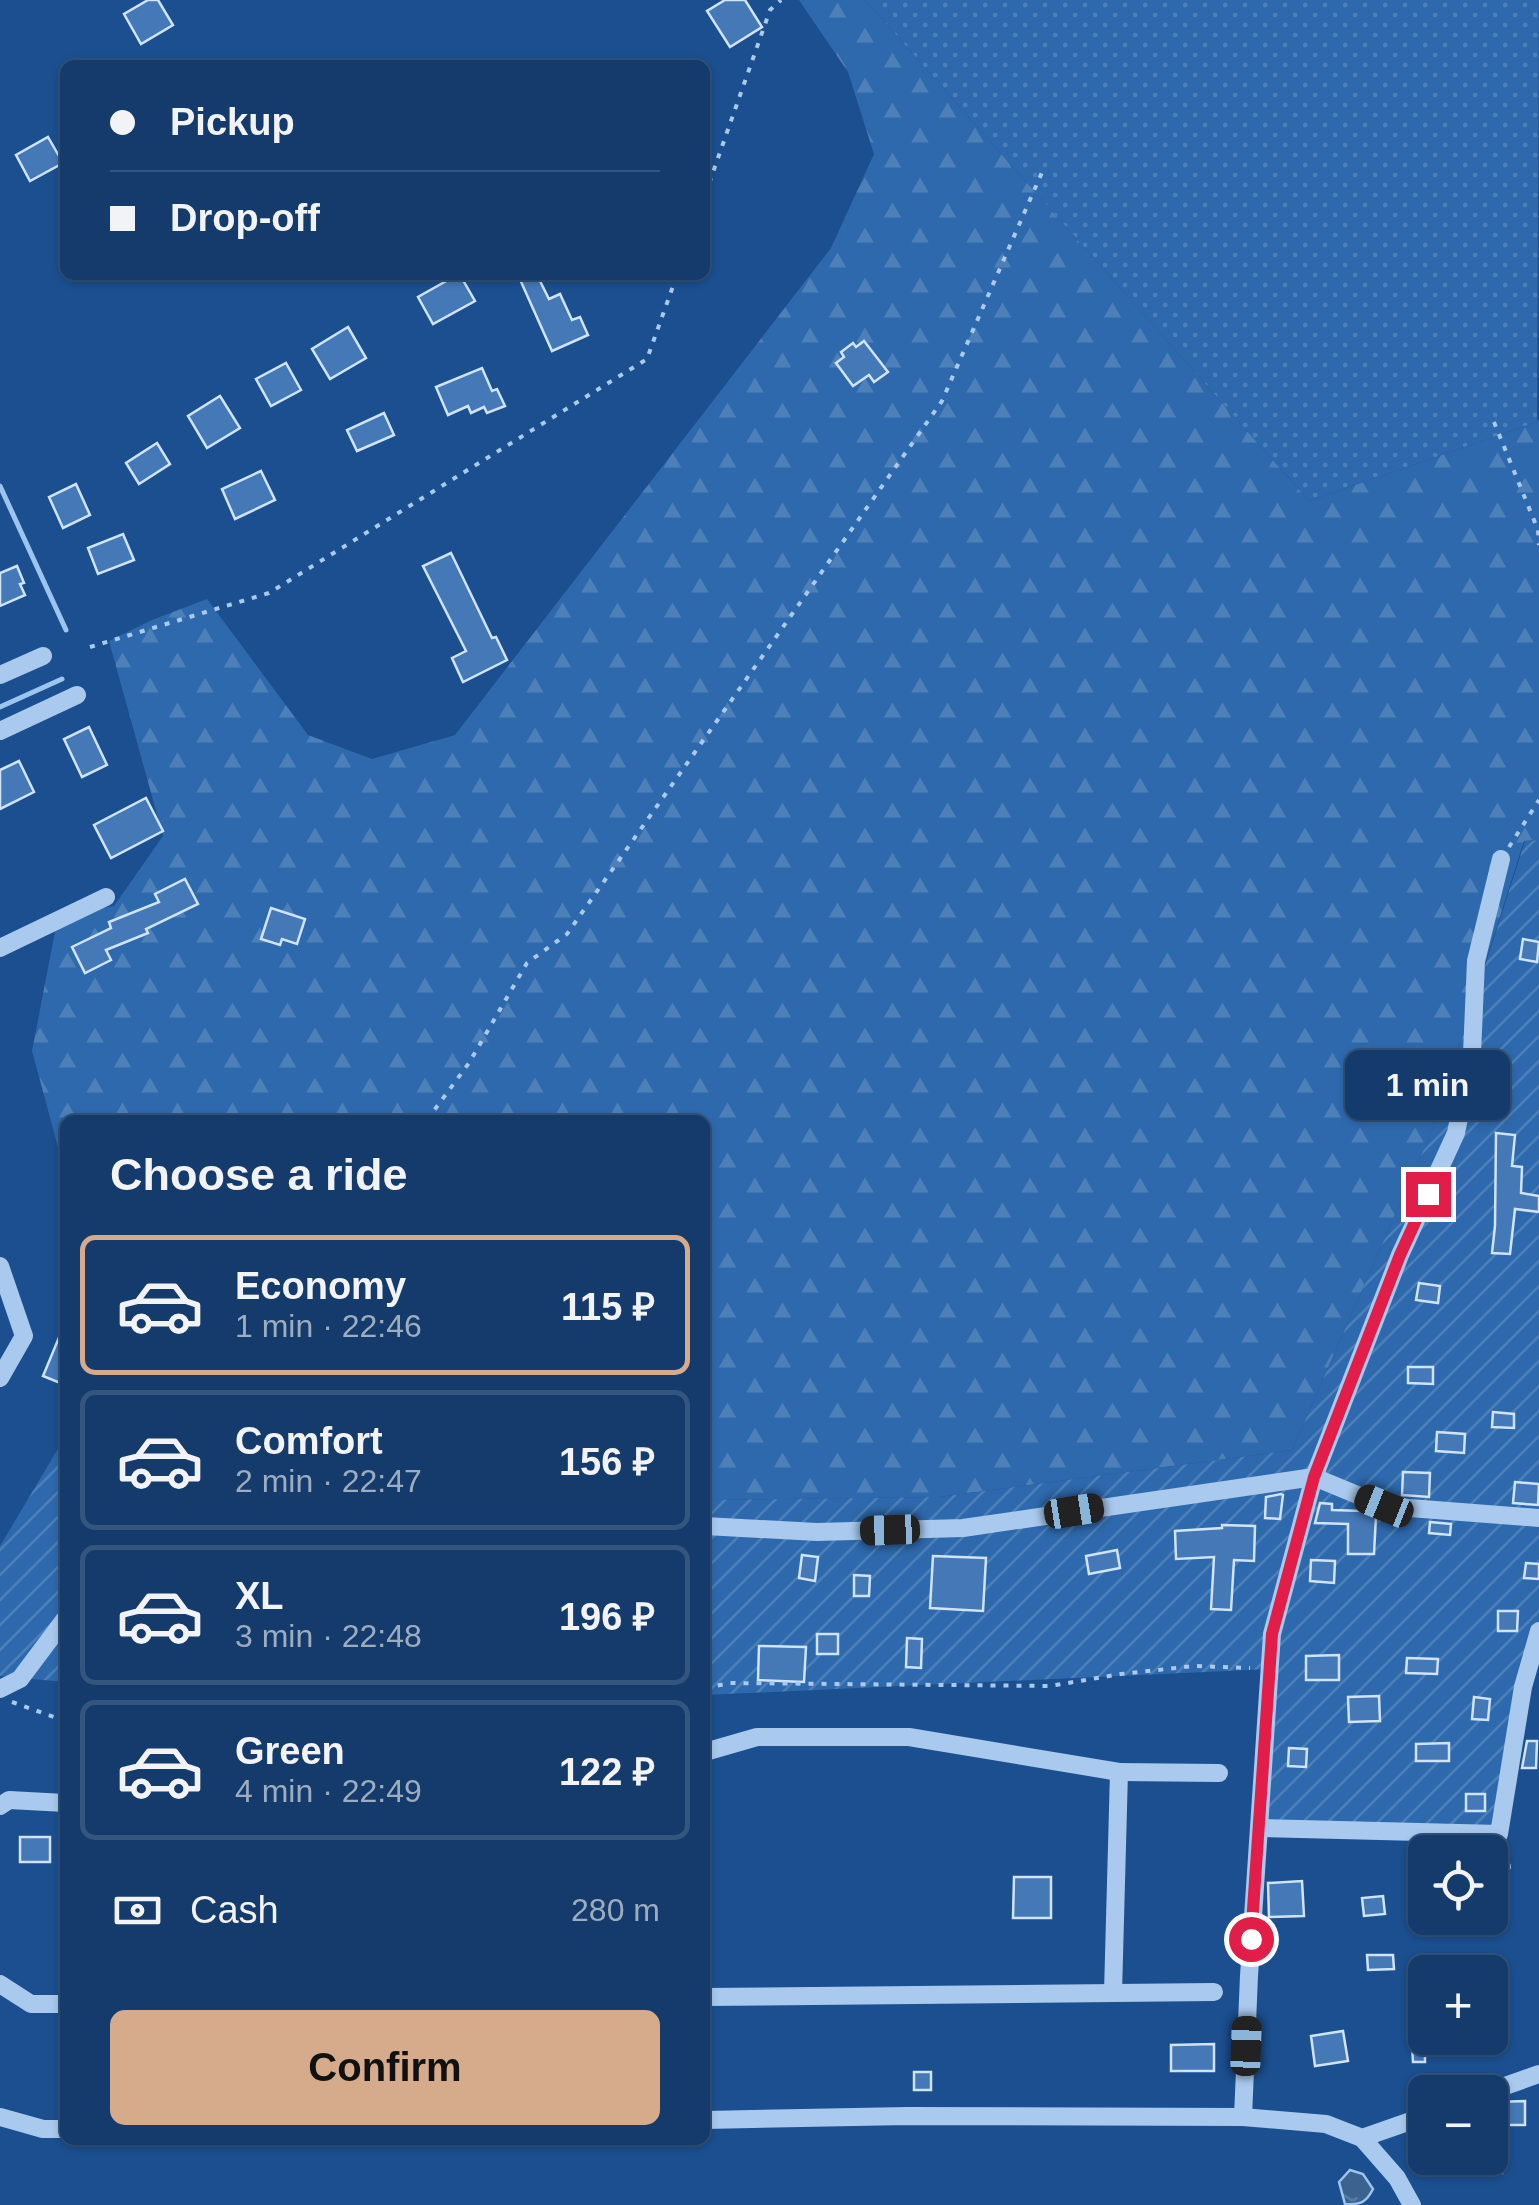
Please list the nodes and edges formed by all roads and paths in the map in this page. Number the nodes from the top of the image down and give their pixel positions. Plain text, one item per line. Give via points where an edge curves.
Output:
1 (781, 0) edge
2 (1043, 170) dead end
3 (710, 181) edge
4 (675, 280) edge
5 (1494, 422) dead end
6 (1538, 530) edge
7 (1539, 545) edge
8 (90, 648) dead end
9 (44, 656) dead end
10 (0, 675) edge
11 (77, 696) dead end
12 (0, 731) edge
13 (1539, 800) edge
14 (1501, 860) joint
15 (106, 897) dead end
16 (0, 948) edge
17 (431, 1115) edge
18 (0, 1266) edge
19 (0, 1378) edge
20 (1314, 1477) junction
21 (1539, 1518) edge
22 (710, 1526) edge
23 (60, 1625) edge
24 (1539, 1631) edge
25 (1270, 1668) junction
26 (710, 1687) edge
27 (0, 1689) edge
28 (0, 1698) edge
29 (60, 1718) edge
30 (710, 1750) edge
31 (1119, 1772) junction
32 (1219, 1773) dead end
33 (60, 1803) edge
34 (0, 1806) edge
35 (1259, 1828) junction
36 (1498, 1834) junction
37 (1510, 1876) dead end
38 (0, 1984) edge
39 (1214, 1992) dead end
40 (1114, 1993) junction
41 (710, 1998) edge
42 (60, 2004) edge
43 (1539, 2074) edge
44 (1508, 2085) edge
45 (0, 2117) edge
46 (1243, 2117) junction
47 (710, 2120) edge
48 (1408, 2122) edge
49 (60, 2130) edge
50 (1362, 2138) junction
51 (1412, 2205) edge

1 - 3 path via 770,10
2 - 17 path via 942,401 567,934 527,963
4 - 8 path via 647,359 269,593
5 - 6 path
6 - 7 path
9 - 10 street
11 - 12 street
13 - 14 path
14 - 20 street via 1476,962 1472,1054 1456,1133 1400,1255
15 - 16 street
18 - 19 street via 24,1336
20 - 21 street via 1384,1506
20 - 22 street via 962,1528
20 - 25 street via 1272,1634
23 - 27 street via 20,1679
24 - 36 street
25 - 26 path via 1194,1666 1050,1686
25 - 35 street
28 - 29 path
30 - 31 street via 757,1736 910,1738
31 - 32 street
31 - 40 street
33 - 34 street via 9,1800
35 - 36 street
35 - 46 street
36 - 37 path via 1507,1847
38 - 42 street via 31,2004
39 - 40 street
40 - 41 street
43 - 44 street
45 - 49 street
46 - 47 street
46 - 50 street via 1326,2124
48 - 50 street
50 - 51 street

